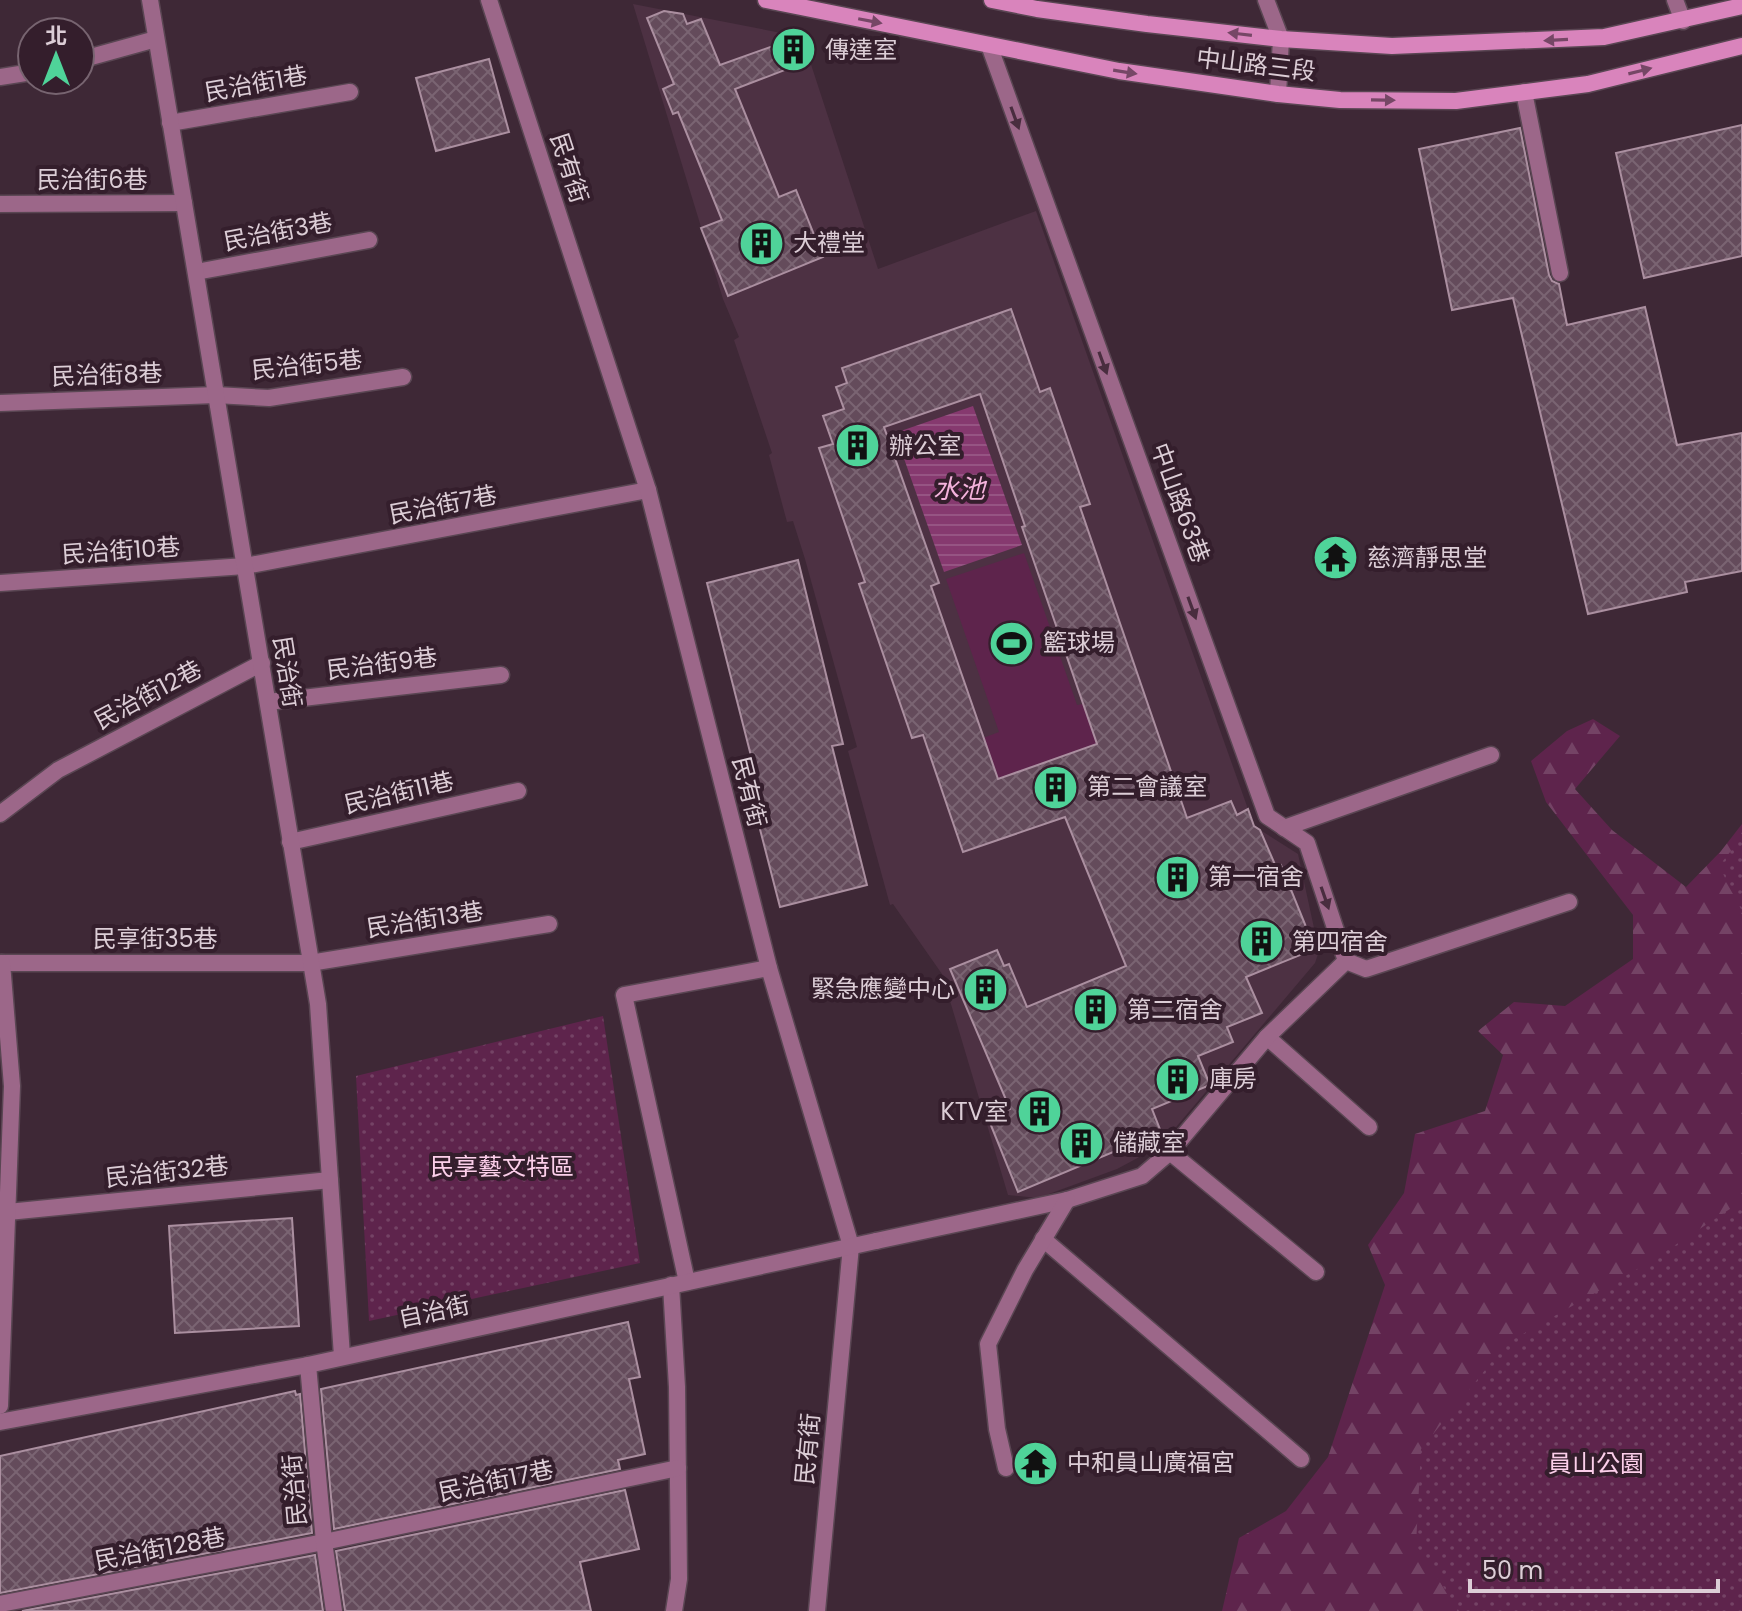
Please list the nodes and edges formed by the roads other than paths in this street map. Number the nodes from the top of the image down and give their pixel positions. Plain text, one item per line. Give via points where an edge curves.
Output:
1 (150, 0) edge
2 (489, 0) edge
3 (766, 0) edge
4 (992, 0) edge
5 (1266, 0) edge
6 (1675, 0) edge
7 (1742, 6) edge
8 (1683, 21) junction
9 (156, 39) junction
10 (1281, 39) junction
11 (989, 45) junction
12 (1742, 46) edge
13 (96, 56) edge
14 (350, 92) dead end
15 (1524, 92) junction
16 (1278, 94) junction
17 (170, 123) junction
18 (184, 203) junction
19 (0, 204) edge
20 (369, 240) dead end
21 (196, 272) junction
22 (1560, 273) dead end
23 (403, 377) dead end
24 (216, 395) junction
25 (0, 403) edge
26 (648, 490) junction
27 (245, 566) junction
28 (0, 583) edge
29 (262, 663) junction
30 (501, 675) dead end
31 (268, 702) junction
32 (1491, 755) dead end
33 (518, 791) dead end
34 (0, 814) edge
35 (1284, 828) junction
36 (290, 842) junction
37 (1569, 902) dead end
38 (549, 924) dead end
39 (1346, 961) junction
40 (1, 963) edge
41 (310, 963) junction
42 (769, 968) junction
43 (1267, 1037) junction
44 (1369, 1127) dead end
45 (1170, 1152) junction
46 (330, 1180) junction
47 (1067, 1200) junction
48 (8, 1212) junction
49 (1043, 1239) junction
50 (851, 1246) junction
51 (1316, 1272) dead end
52 (679, 1284) junction
53 (342, 1356) junction
54 (308, 1365) junction
55 (0, 1406) edge
56 (0, 1422) edge
57 (1301, 1459) dead end
58 (678, 1468) junction
59 (1006, 1468) dead end
60 (324, 1542) junction
61 (3, 1603) edge
62 (334, 1611) edge
63 (674, 1611) edge
64 (817, 1611) edge

1 - 9 street, 民治街
2 - 26 street, 民有街
3 -> 11 main road, 中山路三段
10 -> 4 main road, 中山路三段
5 - 10 street
6 - 8 street
7 - 8 main road, 中山路三段
8 -> 10 main road, 中山路三段 via 1604,37 1493,43 1392,46
9 - 13 street
9 - 17 street, 民治街
10 - 16 street
11 -> 16 main road, 中山路三段
11 -> 35 street, 中山路63巷 via 1267,816
15 -> 12 main road, 中山路三段 via 1588,84
14 - 17 street, 民治街1巷
16 -> 15 main road, 中山路三段 via 1456,101
15 - 22 street
17 - 18 street, 民治街
18 - 19 street, 民治街6巷
18 - 21 street, 民治街
20 - 21 street, 民治街3巷
21 - 24 street, 民治街
23 - 24 street, 民治街5巷 via 269,398
24 - 25 street, 民治街8巷
24 - 27 street, 民治街
26 - 27 street, 民治街7巷
26 - 42 street, 民有街
27 - 28 street, 民治街10巷
27 - 29 street, 民治街
29 - 31 street, 民治街
29 - 34 street, 民治街12巷 via 58,770
30 - 31 street, 民治街9巷
31 - 36 street, 民治街
32 - 35 street
33 - 36 street, 民治街11巷
35 -> 39 street, 中山路63巷 via 1307,843
36 - 41 street, 民治街
37 - 39 street via 1366,969
38 - 41 street, 民治街13巷
39 - 43 street, 自治街
40 - 41 street, 民享街35巷
40 - 48 street via 12,1086
41 - 46 street, 民治街 via 318,1004
42 - 50 street, 民有街
42 - 52 street via 624,995
43 - 44 street
43 - 45 street, 自治街
45 - 47 street, 自治街 via 1142,1176
45 - 51 street
46 - 48 street, 民治街32巷
46 - 53 street, 民治街
47 - 49 street
47 - 50 street, 自治街
48 - 55 street
49 - 57 street
49 - 59 street via 988,1344
50 - 52 street, 自治街
50 - 64 street, 民有街
52 - 53 street, 自治街
52 - 58 street
53 - 54 street, 自治街
54 - 56 street, 自治街
54 - 60 street, 民治街
58 - 60 street, 民治街17巷
58 - 63 street via 679,1579
60 - 61 street, 民治街128巷
60 - 62 street, 民治街

